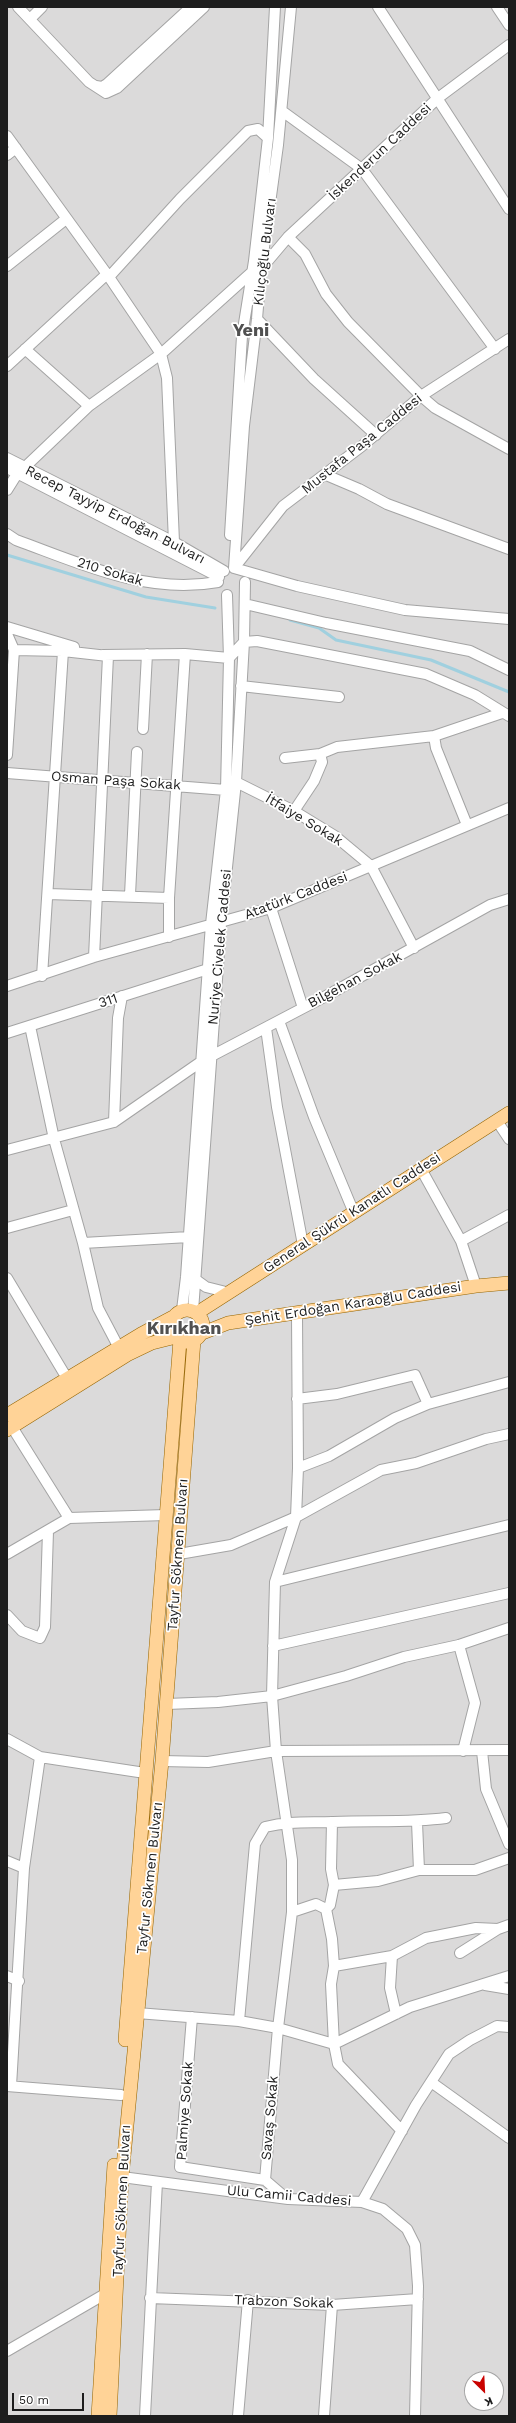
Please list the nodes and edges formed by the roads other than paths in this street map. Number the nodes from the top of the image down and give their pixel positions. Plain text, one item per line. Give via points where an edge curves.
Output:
1 (18, 7) edge
2 (42, 7) edge
3 (191, 7) edge
4 (204, 7) edge
5 (275, 7) edge
6 (291, 7) edge
7 (378, 7) edge
8 (497, 7) edge
9 (30, 19) junction
10 (509, 25) edge
11 (509, 45) edge
12 (96, 86) junction
13 (438, 98) junction
14 (282, 111) junction
15 (7, 136) edge
16 (268, 138) junction
17 (16, 148) junction
18 (7, 155) edge
19 (362, 169) junction
20 (509, 209) edge
21 (66, 219) junction
22 (288, 237) junction
23 (7, 266) edge
24 (256, 271) junction
25 (108, 276) junction
26 (257, 319) junction
27 (509, 339) edge
28 (24, 349) junction
29 (495, 349) junction
30 (161, 354) junction
31 (7, 366) edge
32 (421, 396) junction
33 (89, 406) junction
34 (376, 435) junction
35 (509, 449) edge
36 (7, 458) edge
37 (7, 468) edge
38 (20, 471) junction
39 (326, 475) junction
40 (7, 490) edge
41 (7, 534) edge
42 (174, 542) junction
43 (509, 549) edge
44 (224, 573) junction
45 (245, 582) junction
46 (227, 595) junction
47 (245, 604) junction
48 (509, 619) edge
49 (7, 627) edge
50 (7, 634) edge
51 (244, 642) junction
52 (14, 650) junction
53 (63, 651) junction
54 (147, 654) junction
55 (185, 654) junction
56 (108, 656) junction
57 (228, 658) junction
58 (509, 670) edge
59 (241, 686) junction
60 (339, 697) dead end
61 (505, 715) edge
62 (143, 729) dead end
63 (434, 736) junction
64 (137, 752) dead end
65 (320, 754) junction
66 (7, 755) edge
67 (285, 758) dead end
68 (7, 773) edge
69 (57, 776) junction
70 (104, 780) junction
71 (236, 782) junction
72 (136, 783) junction
73 (176, 785) junction
74 (226, 790) junction
75 (509, 808) edge
76 (294, 811) junction
77 (467, 825) junction
78 (371, 866) junction
79 (48, 894) junction
80 (130, 895) junction
81 (97, 896) junction
82 (168, 898) junction
83 (509, 899) edge
84 (271, 908) junction
85 (216, 924) junction
86 (168, 937) junction
87 (414, 948) junction
88 (94, 957) junction
89 (208, 969) junction
90 (42, 976) junction
91 (7, 986) edge
92 (122, 996) junction
93 (303, 1008) junction
94 (279, 1021) junction
95 (30, 1026) junction
96 (266, 1028) junction
97 (7, 1032) edge
98 (206, 1059) junction
99 (509, 1113) edge
100 (497, 1121) junction
101 (114, 1122) junction
102 (54, 1139) junction
103 (509, 1139) edge
104 (7, 1150) edge
105 (421, 1169) junction
106 (73, 1210) junction
107 (354, 1213) junction
108 (509, 1215) edge
109 (7, 1228) edge
110 (189, 1237) junction
111 (461, 1241) junction
112 (83, 1243) junction
113 (303, 1245) junction
114 (7, 1278) edge
115 (195, 1279) junction
116 (509, 1283) edge
117 (476, 1286) junction
118 (226, 1292) junction
119 (186, 1313) junction
120 (297, 1314) junction
121 (197, 1337) junction
122 (178, 1338) junction
123 (119, 1348) junction
124 (68, 1380) junction
125 (509, 1382) edge
126 (297, 1400) junction
127 (428, 1404) junction
128 (9, 1424) edge
129 (509, 1434) edge
130 (298, 1468) junction
131 (166, 1515) junction
132 (296, 1517) junction
133 (68, 1518) junction
134 (509, 1524) edge
135 (48, 1531) junction
136 (7, 1554) edge
137 (179, 1554) junction
138 (275, 1582) junction
139 (509, 1593) edge
140 (7, 1615) edge
141 (509, 1628) edge
142 (459, 1645) junction
143 (273, 1646) junction
144 (272, 1696) junction
145 (167, 1704) junction
146 (7, 1739) edge
147 (509, 1750) edge
148 (276, 1751) junction
149 (463, 1751) junction
150 (482, 1751) junction
151 (40, 1757) junction
152 (162, 1761) junction
153 (146, 1774) junction
154 (446, 1818) dead end
155 (286, 1822) junction
156 (332, 1822) junction
157 (418, 1822) junction
158 (509, 1844) edge
159 (509, 1858) edge
160 (7, 1861) edge
161 (24, 1868) junction
162 (419, 1870) junction
163 (334, 1886) junction
164 (326, 1909) junction
165 (292, 1912) junction
166 (509, 1924) edge
167 (498, 1928) junction
168 (460, 1952) dead end
169 (392, 1956) junction
170 (334, 1966) junction
171 (7, 1976) edge
172 (509, 1976) edge
173 (19, 1981) junction
174 (484, 1984) junction
175 (509, 1989) edge
176 (137, 2013) junction
177 (396, 2014) junction
178 (192, 2018) junction
179 (239, 2022) junction
180 (509, 2027) edge
181 (278, 2028) junction
182 (334, 2044) junction
183 (431, 2082) junction
184 (9, 2086) edge
185 (121, 2096) junction
186 (402, 2131) junction
187 (509, 2138) edge
188 (122, 2177) junction
189 (265, 2180) junction
190 (158, 2182) junction
191 (286, 2198) junction
192 (362, 2202) junction
193 (111, 2294) junction
194 (150, 2298) junction
195 (418, 2299) junction
196 (248, 2300) junction
197 (332, 2305) junction
198 (7, 2351) edge
199 (98, 2416) edge
200 (110, 2416) edge
201 (146, 2416) edge
202 (238, 2416) edge
203 (324, 2416) edge
204 (415, 2416) edge

1 - 9 street
2 - 9 street
3 - 12 street via 107,84 102,87
4 - 12 street via 112,92 106,93
5 - 16 street, Kılıçoğlu Bulvarı
6 - 14 street, Kılıçoğlu Bulvarı
7 - 13 street
8 - 10 street
9 - 12 street via 89,82
11 - 13 street, İskenderun Caddesi
13 - 19 street, İskenderun Caddesi
13 - 20 street
14 - 19 street
14 - 24 street, Kılıçoğlu Bulvarı
15 - 17 street
16 - 24 street, Kılıçoğlu Bulvarı
16 - 25 street via 258,129 248,131
17 - 18 street
17 - 21 street
19 - 22 street, İskenderun Caddesi
19 - 29 street
21 - 23 street
21 - 25 street
22 - 24 street, İskenderun Caddesi
22 - 32 street via 305,254 326,294 348,322
24 - 26 street, Kılıçoğlu Bulvarı
24 - 30 street, İskenderun Caddesi
24 - 44 street, Kılıçoğlu Bulvarı via 242,336
25 - 28 street
25 - 30 street
26 - 34 street via 314,379
26 - 44 street, Kılıçoğlu Bulvarı
27 - 29 street, Mustafa Paşa Caddesi
28 - 31 street
28 - 33 street
29 - 32 street, Mustafa Paşa Caddesi
30 - 33 street, İskenderun Caddesi
30 - 42 street via 167,378
32 - 34 street, Mustafa Paşa Caddesi
32 - 35 street via 435,408
33 - 38 street, İskenderun Caddesi
34 - 39 street, Mustafa Paşa Caddesi
36 - 38 street, Recep Tayyip Erdoğan Bulvarı
37 - 38 street, Recep Tayyip Erdoğan Bulvarı
38 - 40 street, İskenderun Caddesi
38 - 42 street, Recep Tayyip Erdoğan Bulvarı
38 - 44 street, Recep Tayyip Erdoğan Bulvarı
39 - 43 street via 387,504
39 - 44 street, Mustafa Paşa Caddesi via 283,506
41 - 44 street, 210 Sokak via 16,540 115,576 148,584 182,586
42 - 44 street, Recep Tayyip Erdoğan Bulvarı
44 - 45 street via 242,573
44 - 46 street via 221,591
44 - 48 street via 405,610
45 - 46 street via 240,592
45 - 47 street, Nuriye Civelek Caddesi
46 - 57 street, Nuriye Civelek Caddesi
47 - 51 street, Nuriye Civelek Caddesi
47 - 58 street via 326,623 470,651
49 - 56 street
50 - 52 street
51 - 57 street
51 - 59 street, Nuriye Civelek Caddesi
51 - 61 street via 256,641 426,674 474,696
52 - 53 street
52 - 66 street
53 - 56 street
53 - 69 street
54 - 55 street
54 - 56 street
54 - 62 street
55 - 57 street
55 - 73 street
56 - 70 street
57 - 74 street, Nuriye Civelek Caddesi
59 - 60 street
59 - 71 street, Nuriye Civelek Caddesi
61 - 63 street
63 - 65 street via 337,747
63 - 77 street via 436,748
64 - 72 street
65 - 67 street
65 - 76 street via 322,762 314,781
68 - 69 street, Osman Paşa Sokak
69 - 70 street, Osman Paşa Sokak
69 - 79 street
70 - 72 street, Osman Paşa Sokak
70 - 81 street
71 - 74 street
71 - 76 street, İtfaiye Sokak
71 - 85 street, Nuriye Civelek Caddesi
72 - 73 street, Osman Paşa Sokak
72 - 80 street
73 - 74 street, Osman Paşa Sokak
73 - 82 street
74 - 85 street, Nuriye Civelek Caddesi
75 - 77 street, Atatürk Caddesi
76 - 78 street, İtfaiye Sokak via 335,836
77 - 78 street, Atatürk Caddesi
78 - 84 street, Atatürk Caddesi
78 - 87 street, İtfaiye Sokak
79 - 81 street
79 - 90 street
80 - 81 street
80 - 82 street
81 - 88 street
82 - 86 street
83 - 87 street, Bilgehan Sokak via 490,905
84 - 85 street, Atatürk Caddesi
84 - 93 street
85 - 86 street, Atatürk Caddesi
85 - 89 street, Nuriye Civelek Caddesi
85 - 98 street, Nuriye Civelek Caddesi
86 - 88 street, Atatürk Caddesi
87 - 93 street, Bilgehan Sokak
88 - 90 street, Atatürk Caddesi
89 - 92 street, 311
89 - 98 street, Nuriye Civelek Caddesi
90 - 91 street, Atatürk Caddesi
92 - 95 street, 311
92 - 101 street via 118,1018
93 - 94 street, Bilgehan Sokak
94 - 96 street, Bilgehan Sokak
94 - 107 street via 314,1117
95 - 97 street, 311
95 - 102 street
96 - 98 street, Bilgehan Sokak
96 - 113 street via 277,1106
98 - 101 street, Bilgehan Sokak
98 - 110 street, Nuriye Civelek Caddesi
98 - 115 street, Nuriye Civelek Caddesi
99 - 100 main road, General Şükrü Kanatlı Caddesi
100 - 103 street
100 - 105 main road, General Şükrü Kanatlı Caddesi
101 - 102 street, Bilgehan Sokak
102 - 104 street, Bilgehan Sokak
102 - 106 street
105 - 107 main road, General Şükrü Kanatlı Caddesi
105 - 111 street
106 - 109 street
106 - 112 street
107 - 113 main road, General Şükrü Kanatlı Caddesi
108 - 111 street
110 - 112 street
110 - 119 street, Nuriye Civelek Caddesi
111 - 117 street
112 - 123 street via 98,1308
113 - 118 main road, General Şükrü Kanatlı Caddesi
114 - 124 street
115 - 118 street via 206,1287
115 - 119 street, Nuriye Civelek Caddesi
116 - 117 main road, Şehit Erdoğan Karaoğlu Caddesi
117 - 120 main road, Şehit Erdoğan Karaoğlu Caddesi
118 - 119 main road, General Şükrü Kanatlı Caddesi
119 - 121 main road, Nuriye Civelek Caddesi via 202,1323
119 - 122 main road, Nuriye Civelek Caddesi via 171,1330
119 - 123 main road, General Şükrü Kanatlı Caddesi
120 - 121 main road, Şehit Erdoğan Karaoğlu Caddesi via 228,1323
120 - 126 street, Savaş Sokak
121 - 122 main road
121 - 137 main road, Tayfur Sökmen Bulvarı
122 - 128 main road via 152,1342
122 - 131 main road, Tayfur Sökmen Bulvarı
123 - 124 main road, General Şükrü Kanatlı Caddesi
124 - 128 main road, General Şükrü Kanatlı Caddesi
125 - 127 street
126 - 127 street via 337,1394 415,1374
126 - 130 street, Savaş Sokak
127 - 130 street via 395,1418 329,1456
128 - 133 street
129 - 132 street via 381,1470
130 - 132 street, Savaş Sokak
131 - 133 street
131 - 153 main road, Tayfur Sökmen Bulvarı
132 - 137 street via 231,1545
132 - 138 street, Savaş Sokak
133 - 135 street
134 - 138 street
135 - 136 street
135 - 140 street via 45,1627 40,1638 22,1632
137 - 145 main road, Tayfur Sökmen Bulvarı
138 - 143 street, Savaş Sokak
139 - 143 street
141 - 142 street
142 - 144 street via 404,1657
142 - 149 street via 475,1702
143 - 144 street, Savaş Sokak
144 - 145 street
144 - 148 street, Savaş Sokak
145 - 152 main road, Tayfur Sökmen Bulvarı
146 - 151 street
147 - 150 street
148 - 149 street
148 - 152 street via 208,1762
148 - 155 street, Savaş Sokak
149 - 150 street
150 - 158 street via 486,1789
151 - 153 street
151 - 161 street
152 - 176 main road, Tayfur Sökmen Bulvarı
153 - 185 main road, Tayfur Sökmen Bulvarı
154 - 157 street
155 - 156 street
155 - 165 street, Savaş Sokak via 292,1860
155 - 179 street via 266,1827 255,1844
156 - 157 street
156 - 163 street via 331,1869
157 - 162 street
159 - 162 street via 476,1870
160 - 161 street
161 - 173 street
162 - 163 street via 378,1881
163 - 164 street via 330,1905
164 - 165 street via 316,1904
164 - 170 street
165 - 181 street, Savaş Sokak
166 - 167 street
167 - 168 street
167 - 169 street via 476,1928 426,1938
169 - 170 street
169 - 177 street via 390,1988
170 - 182 street via 330,1984
171 - 173 street
172 - 174 street
173 - 184 street
174 - 175 street
174 - 177 street via 410,2007
176 - 178 street
176 - 188 main road, Tayfur Sökmen Bulvarı
177 - 182 street
178 - 179 street
178 - 189 street, Palmiye Sokak via 180,2167
179 - 181 street
180 - 183 street, Ulu Camii Caddesi via 497,2026 464,2043 449,2054
181 - 182 street
181 - 189 street, Savaş Sokak
182 - 186 street via 338,2064
183 - 186 street, Ulu Camii Caddesi
183 - 187 street
184 - 185 street
185 - 193 main road, Tayfur Sökmen Bulvarı via 112,2178
186 - 192 street, Ulu Camii Caddesi
188 - 190 street, Ulu Camii Caddesi
188 - 193 main road, Tayfur Sökmen Bulvarı
189 - 191 street, Savaş Sokak
190 - 191 street, Ulu Camii Caddesi
190 - 194 street
191 - 192 street, Ulu Camii Caddesi
192 - 195 street via 383,2209 407,2229 415,2245
193 - 198 street
193 - 199 main road, Tayfur Sökmen Bulvarı
193 - 200 main road, Tayfur Sökmen Bulvarı
194 - 196 street, Trabzon Sokak
194 - 201 street
195 - 197 street, Trabzon Sokak
195 - 204 street
196 - 197 street, Trabzon Sokak
196 - 202 street
197 - 203 street

